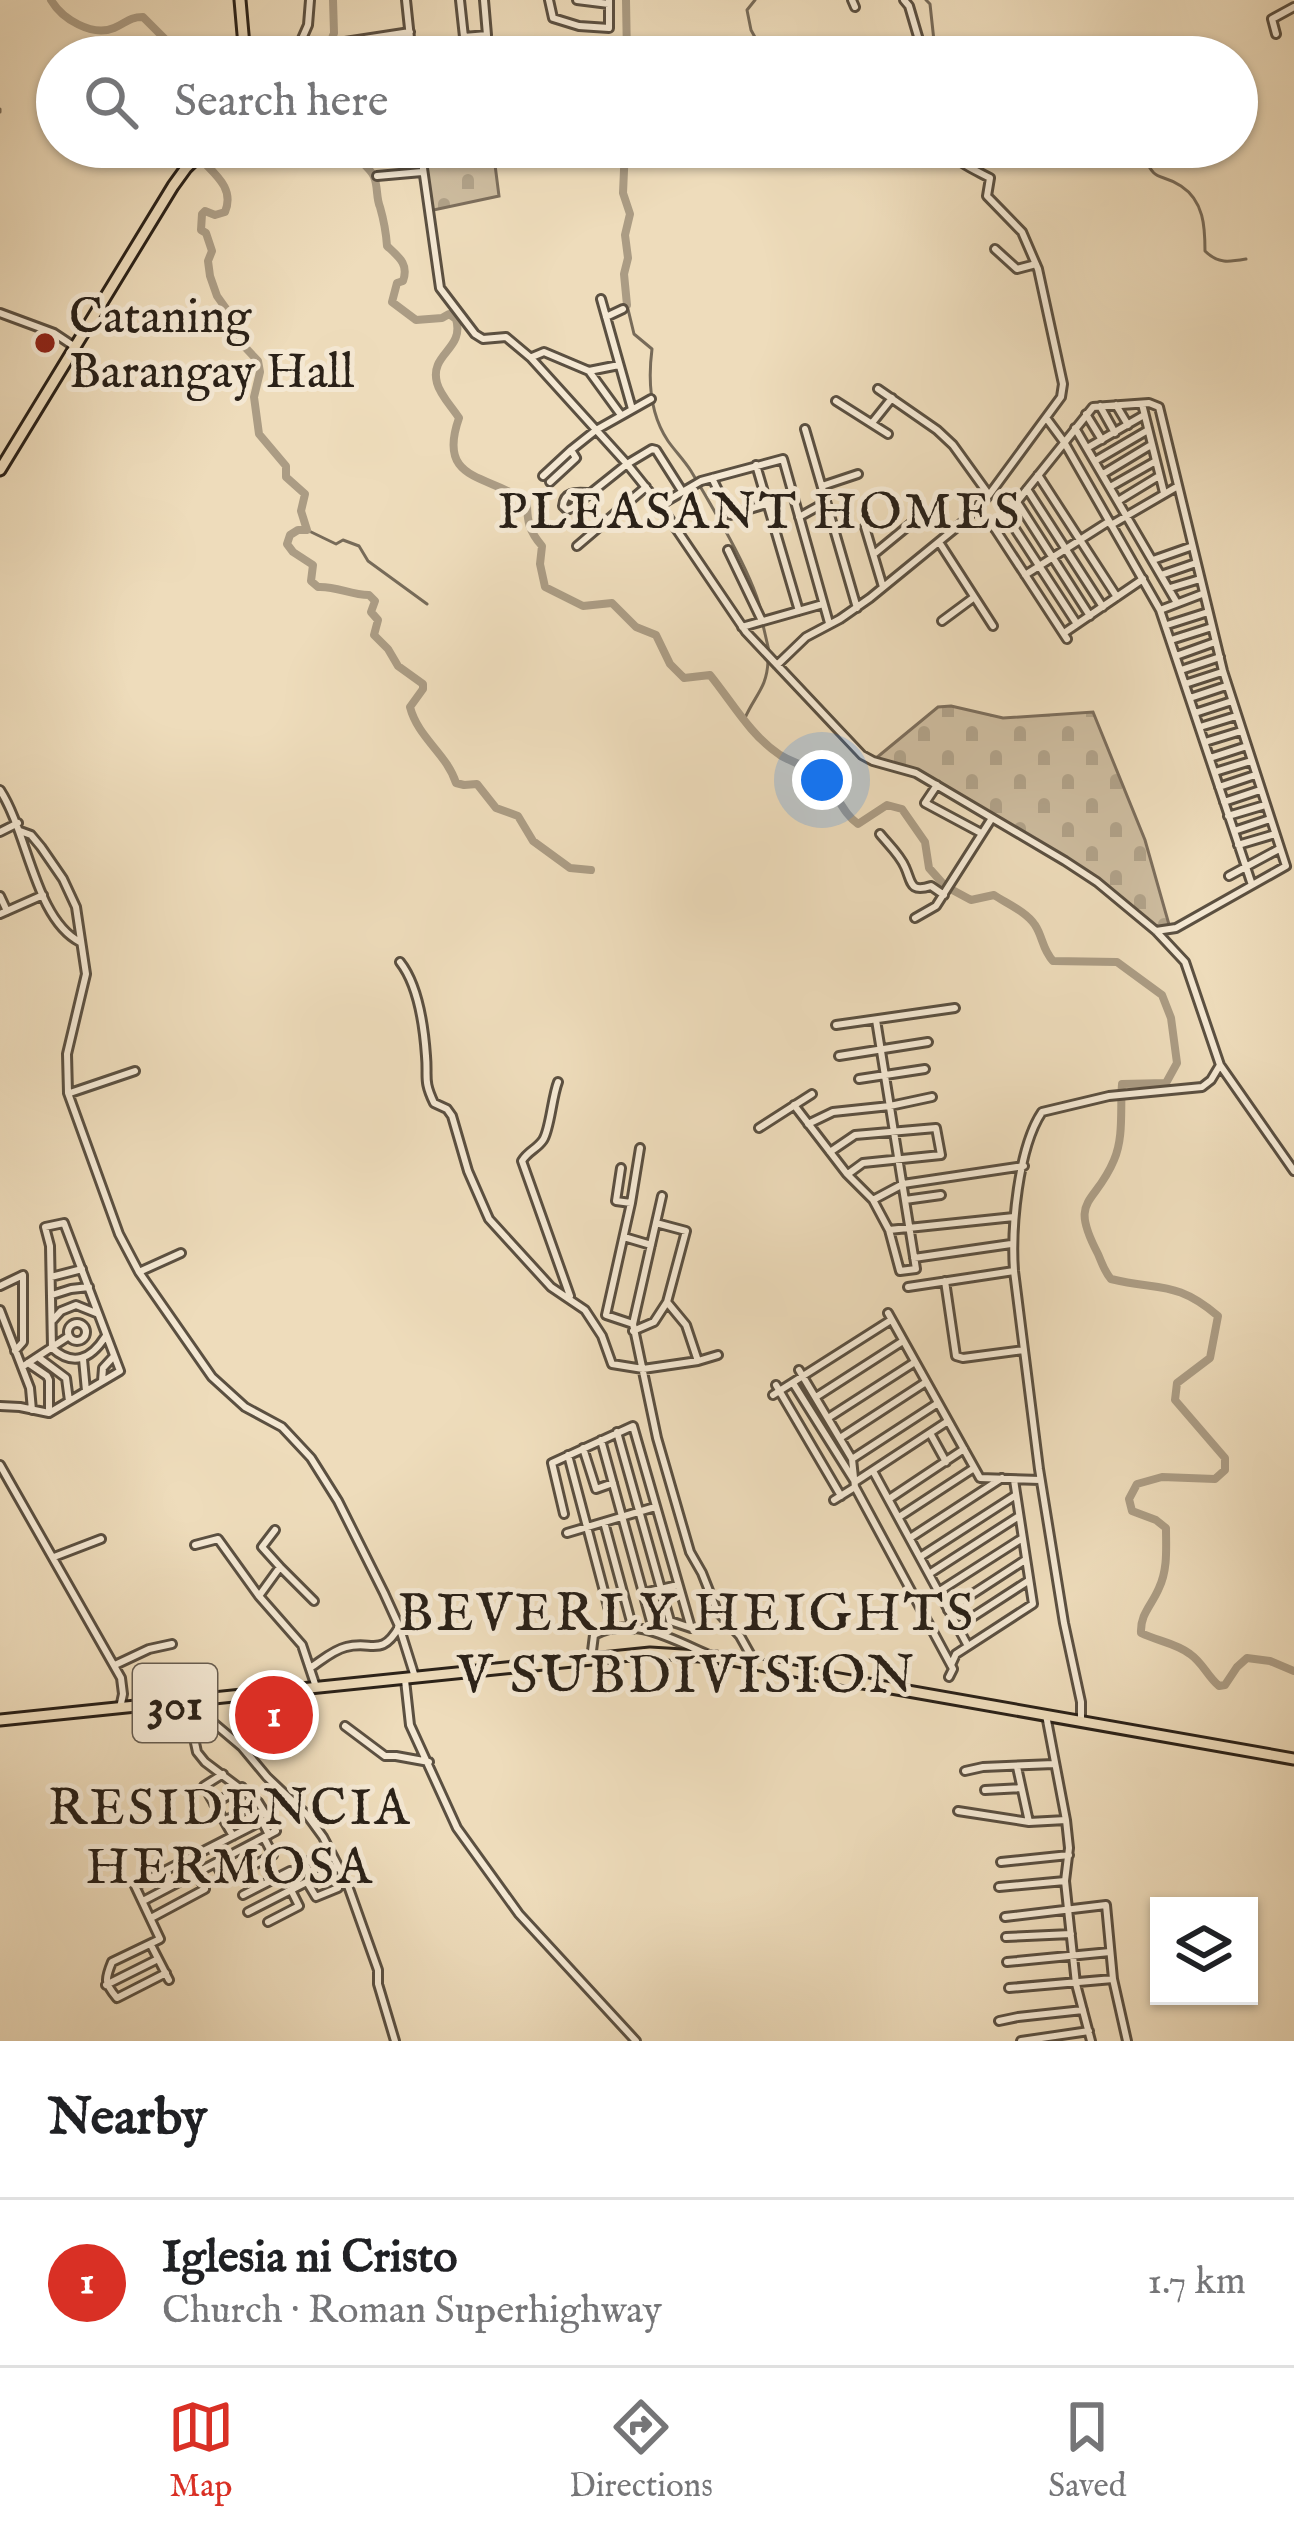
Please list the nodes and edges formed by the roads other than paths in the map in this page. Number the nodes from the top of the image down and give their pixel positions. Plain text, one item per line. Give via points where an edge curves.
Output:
1 (240, 0) edge
2 (310, 0) edge
3 (406, 0) edge
4 (460, 0) edge
5 (484, 0) edge
6 (549, 0) edge
7 (577, 0) edge
8 (904, 0) edge
9 (609, 2) edge
10 (1294, 7) edge
11 (410, 32) junction
12 (1276, 34) dead end
13 (243, 36) edge
14 (304, 36) edge
15 (383, 36) edge
16 (410, 36) edge
17 (464, 36) edge
18 (472, 36) edge
19 (918, 36) edge
20 (187, 168) edge
21 (422, 168) edge
22 (973, 168) edge
23 (422, 172) junction
24 (377, 176) dead end
25 (995, 249) dead end
26 (1036, 264) junction
27 (602, 299) dead end
28 (622, 309) dead end
29 (0, 313) edge
30 (606, 317) junction
31 (75, 347) junction
32 (531, 358) junction
33 (619, 365) junction
34 (589, 371) junction
35 (878, 389) dead end
36 (892, 398) junction
37 (651, 399) dead end
38 (836, 401) dead end
39 (1142, 403) junction
40 (1116, 405) junction
41 (1100, 406) junction
42 (632, 409) junction
43 (1086, 414) junction
44 (621, 415) junction
45 (1144, 415) junction
46 (1047, 418) junction
47 (872, 423) junction
48 (1128, 425) junction
49 (1076, 428) junction
50 (805, 429) dead end
51 (596, 430) junction
52 (1148, 430) junction
53 (1115, 433) junction
54 (888, 434) dead end
55 (1102, 440) junction
56 (1064, 442) junction
57 (1151, 445) junction
58 (1087, 448) junction
59 (571, 450) junction
60 (1095, 461) junction
61 (1155, 461) junction
62 (627, 464) junction
63 (756, 465) junction
64 (0, 470) edge
65 (858, 474) dead end
66 (1103, 474) junction
67 (1038, 475) junction
68 (543, 476) dead end
69 (1159, 476) junction
70 (712, 478) junction
71 (550, 482) dead end
72 (821, 486) junction
73 (1178, 486) junction
74 (646, 488) junction
75 (1110, 488) junction
76 (1027, 489) junction
77 (682, 491) junction
78 (590, 493) dead end
79 (1164, 493) junction
80 (989, 495) junction
81 (1118, 501) junction
82 (826, 502) junction
83 (1017, 502) junction
84 (766, 504) junction
85 (660, 505) junction
86 (1006, 515) junction
87 (1127, 515) junction
88 (799, 517) junction
89 (919, 517) dead end
90 (1110, 523) junction
91 (865, 527) dead end
92 (1080, 540) junction
93 (939, 542) junction
94 (577, 546) dead end
95 (1191, 547) junction
96 (1065, 549) junction
97 (728, 550) dead end
98 (874, 554) junction
99 (1052, 558) junction
100 (1153, 560) junction
101 (1196, 563) junction
102 (1039, 566) junction
103 (1161, 574) junction
104 (1025, 575) junction
105 (1200, 579) junction
106 (1144, 580) junction
107 (883, 587) junction
108 (1170, 588) junction
109 (1203, 594) junction
110 (974, 597) junction
111 (1117, 597) junction
112 (1178, 603) junction
113 (823, 604) junction
114 (1103, 607) junction
115 (857, 608) junction
116 (1160, 610) junction
117 (799, 611) junction
118 (1208, 612) junction
119 (1090, 616) junction
120 (763, 621) junction
121 (942, 621) dead end
122 (829, 624) junction
123 (1077, 625) junction
124 (1167, 625) junction
125 (993, 626) dead end
126 (742, 627) junction
127 (1212, 627) junction
128 (1171, 640) junction
129 (1215, 642) junction
130 (1176, 656) junction
131 (1220, 657) junction
132 (777, 665) junction
133 (1180, 670) junction
134 (1223, 671) junction
135 (1185, 684) junction
136 (1227, 686) junction
137 (1190, 698) junction
138 (1232, 701) junction
139 (1195, 713) junction
140 (1236, 716) junction
141 (1200, 728) junction
142 (1241, 730) junction
143 (1205, 742) junction
144 (1246, 746) junction
145 (1210, 758) junction
146 (1251, 760) junction
147 (1215, 772) junction
148 (1256, 775) junction
149 (937, 785) junction
150 (1219, 787) junction
151 (0, 790) edge
152 (1261, 790) junction
153 (1224, 802) junction
154 (1265, 805) junction
155 (1228, 816) junction
156 (992, 818) junction
157 (1270, 819) junction
158 (19, 827) junction
159 (1234, 831) junction
160 (0, 832) edge
161 (981, 833) junction
162 (880, 834) dead end
163 (1274, 834) junction
164 (1255, 840) junction
165 (1238, 845) junction
166 (1279, 849) junction
167 (1261, 859) junction
168 (1245, 868) junction
169 (1229, 876) dead end
170 (1252, 885) junction
171 (945, 892) junction
172 (43, 895) junction
173 (0, 896) edge
174 (3, 912) edge
175 (915, 918) dead end
176 (1156, 931) junction
177 (80, 942) junction
178 (400, 962) dead end
179 (955, 1007) dead end
180 (876, 1020) junction
181 (836, 1025) dead end
182 (928, 1042) dead end
183 (881, 1049) junction
184 (838, 1056) dead end
185 (1220, 1065) junction
186 (925, 1069) dead end
187 (135, 1071) dead end
188 (885, 1075) junction
189 (860, 1079) dead end
190 (557, 1082) dead end
191 (68, 1093) junction
192 (812, 1094) dead end
193 (932, 1097) dead end
194 (794, 1105) junction
195 (890, 1106) junction
196 (808, 1124) junction
197 (758, 1128) dead end
198 (894, 1132) junction
199 (640, 1148) dead end
200 (830, 1152) junction
201 (898, 1160) junction
202 (1024, 1166) junction
203 (621, 1168) dead end
204 (1294, 1172) edge
205 (848, 1174) junction
206 (903, 1184) junction
207 (941, 1195) dead end
208 (662, 1196) dead end
209 (905, 1199) junction
210 (873, 1200) junction
211 (632, 1203) junction
212 (1014, 1217) junction
213 (656, 1222) junction
214 (910, 1229) junction
215 (889, 1230) junction
216 (624, 1237) junction
217 (1012, 1244) junction
218 (651, 1245) junction
219 (181, 1253) dead end
220 (914, 1258) junction
221 (82, 1269) junction
222 (916, 1269) junction
223 (1014, 1271) junction
224 (139, 1272) junction
225 (51, 1277) junction
226 (945, 1281) junction
227 (0, 1286) edge
228 (919, 1286) junction
229 (89, 1287) junction
230 (908, 1287) dead end
231 (52, 1295) junction
232 (572, 1300) junction
233 (667, 1302) junction
234 (0, 1310) edge
235 (98, 1316) junction
236 (51, 1324) junction
237 (85, 1326) junction
238 (633, 1328) junction
239 (69, 1336) junction
240 (105, 1337) junction
241 (903, 1341) junction
242 (52, 1348) junction
243 (1024, 1349) junction
244 (15, 1351) junction
245 (718, 1355) dead end
246 (114, 1356) junction
247 (38, 1357) junction
248 (83, 1359) junction
249 (698, 1361) junction
250 (915, 1362) junction
251 (25, 1365) junction
252 (643, 1370) junction
253 (802, 1373) junction
254 (102, 1381) junction
255 (926, 1382) junction
256 (793, 1383) junction
257 (86, 1391) junction
258 (816, 1397) junction
259 (69, 1401) junction
260 (938, 1403) junction
261 (0, 1406) edge
262 (32, 1410) junction
263 (49, 1413) junction
264 (828, 1418) junction
265 (948, 1421) junction
266 (617, 1432) junction
267 (930, 1433) junction
268 (840, 1438) junction
269 (601, 1441) junction
270 (584, 1448) junction
271 (964, 1450) junction
272 (568, 1455) junction
273 (852, 1459) junction
274 (946, 1462) junction
275 (0, 1465) edge
276 (974, 1468) junction
277 (873, 1471) junction
278 (1002, 1478) junction
279 (1014, 1480) junction
280 (1041, 1480) junction
281 (613, 1484) junction
282 (855, 1484) junction
283 (1016, 1495) junction
284 (889, 1499) junction
285 (656, 1507) junction
286 (583, 1509) junction
287 (639, 1512) junction
288 (1019, 1516) junction
289 (622, 1517) junction
290 (898, 1517) junction
291 (604, 1522) junction
292 (587, 1527) junction
293 (275, 1530) dead end
294 (567, 1533) dead end
295 (910, 1538) junction
296 (1022, 1538) junction
297 (101, 1539) dead end
298 (195, 1545) dead end
299 (52, 1557) junction
300 (920, 1557) junction
301 (1025, 1560) junction
302 (280, 1567) junction
303 (929, 1574) junction
304 (1028, 1581) junction
305 (678, 1585) junction
306 (661, 1589) junction
307 (938, 1592) junction
308 (643, 1593) junction
309 (259, 1597) junction
310 (314, 1601) dead end
311 (948, 1610) junction
312 (399, 1626) junction
313 (957, 1627) junction
314 (614, 1629) junction
315 (633, 1629) junction
316 (653, 1629) junction
317 (172, 1644) dead end
318 (968, 1646) junction
319 (943, 1651) junction
320 (956, 1654) junction
321 (715, 1658) junction
322 (585, 1659) junction
323 (115, 1665) junction
324 (755, 1665) junction
325 (951, 1666) junction
326 (310, 1668) junction
327 (410, 1679) junction
328 (316, 1687) junction
329 (945, 1697) junction
330 (198, 1702) junction
331 (120, 1708) junction
332 (181, 1708) junction
333 (1046, 1714) junction
334 (0, 1720) edge
335 (1081, 1720) junction
336 (345, 1726) dead end
337 (1294, 1759) edge
338 (429, 1762) junction
339 (1054, 1764) junction
340 (1016, 1765) junction
341 (965, 1771) dead end
342 (223, 1774) junction
343 (242, 1787) junction
344 (1022, 1788) junction
345 (986, 1790) dead end
346 (259, 1802) junction
347 (214, 1804) junction
348 (958, 1811) dead end
349 (1066, 1820) junction
350 (224, 1821) junction
351 (1029, 1822) junction
352 (270, 1835) junction
353 (233, 1837) junction
354 (198, 1851) junction
355 (324, 1853) dead end
356 (1069, 1855) junction
357 (1001, 1862) dead end
358 (211, 1866) junction
359 (338, 1866) junction
360 (196, 1872) junction
361 (310, 1880) junction
362 (1065, 1881) junction
363 (999, 1887) dead end
364 (294, 1888) junction
365 (338, 1888) dead end
366 (243, 1895) dead end
367 (143, 1901) junction
368 (1068, 1908) junction
369 (248, 1912) dead end
370 (1005, 1917) dead end
371 (151, 1918) junction
372 (268, 1922) dead end
373 (1071, 1934) junction
374 (1006, 1937) dead end
375 (151, 1945) junction
376 (1110, 1952) junction
377 (1073, 1958) junction
378 (158, 1959) junction
379 (1007, 1962) dead end
380 (1112, 1979) junction
381 (1076, 1984) junction
382 (106, 1985) junction
383 (1009, 1988) dead end
384 (1083, 2011) junction
385 (999, 2021) dead end
386 (1090, 2036) edge
387 (395, 2041) edge
388 (636, 2041) edge
389 (1021, 2041) edge
390 (1127, 2041) edge

1 - 13 main road
2 - 14 street
3 - 11 street
4 - 17 street
5 - 18 street via 488,34
6 - 9 street via 553,18 609,28
7 - 9 street
8 - 19 street
10 - 12 street via 1272,19
11 - 15 street
11 - 16 street
20 - 31 main road
21 - 23 street
22 - 26 street via 990,178 987,196 1022,232
23 - 24 street
23 - 32 street via 443,295 478,337 506,337
25 - 26 street via 1017,269
26 - 46 street via 1063,384
27 - 30 street
28 - 30 street
29 - 31 street
30 - 33 street
31 - 64 main road
32 - 34 street via 544,352
32 - 51 street
33 - 34 street
33 - 42 street
34 - 44 street
35 - 36 street
36 - 47 street
36 - 80 street via 953,445
37 - 42 street
38 - 47 street
39 - 40 street
39 - 45 street
39 - 73 street via 1159,406
40 - 41 street
40 - 48 street
41 - 43 street
41 - 53 street
42 - 44 street
43 - 49 street
43 - 55 street
44 - 51 street
45 - 48 street
45 - 52 street
46 - 56 street
46 - 80 street
47 - 54 street
48 - 53 street
49 - 56 street
49 - 58 street
50 - 72 street
51 - 59 street
51 - 62 street
52 - 57 street
52 - 60 street
53 - 55 street
55 - 58 street
56 - 67 street
56 - 90 street
57 - 61 street
57 - 66 street
58 - 60 street
59 - 68 street
59 - 71 street via 576,458
60 - 66 street
61 - 69 street
61 - 75 street
62 - 74 street
62 - 77 street via 656,450
62 - 78 street
63 - 70 street
63 - 84 street
63 - 88 street via 783,459
65 - 72 street
66 - 75 street
67 - 76 street
67 - 92 street
69 - 79 street
69 - 81 street
70 - 77 street
70 - 84 street via 730,515
72 - 82 street
73 - 79 street
73 - 95 street
74 - 85 street
74 - 94 street
75 - 81 street
76 - 83 street
76 - 96 street
77 - 85 street
79 - 87 street
80 - 93 street
81 - 87 street
82 - 88 street
82 - 115 street
83 - 86 street
83 - 99 street
84 - 117 street
85 - 126 street
86 - 102 street
86 - 104 street via 993,525
87 - 90 street
87 - 100 street
88 - 113 street
89 - 98 street
90 - 92 street
90 - 106 street
91 - 98 street
92 - 96 street
92 - 111 street
93 - 107 street
93 - 110 street
95 - 100 street
95 - 101 street
96 - 99 street
96 - 114 street
97 - 120 street
98 - 107 street
99 - 102 street
99 - 119 street
100 - 103 street
101 - 103 street
101 - 105 street
102 - 104 street
102 - 123 street
103 - 108 street
104 - 123 street via 1065,636
105 - 108 street
105 - 109 street
106 - 111 street
106 - 116 street
107 - 115 street
108 - 112 street
109 - 112 street
109 - 118 street
110 - 121 street
110 - 125 street
111 - 114 street
112 - 116 street
113 - 117 street
113 - 122 street
114 - 119 street
115 - 122 street
116 - 124 street
117 - 120 street
118 - 124 street
118 - 127 street
119 - 123 street
120 - 126 street
122 - 132 street
124 - 128 street
126 - 132 street
127 - 128 street
127 - 129 street
128 - 130 street
129 - 130 street
129 - 131 street
130 - 133 street
131 - 133 street
131 - 134 street
132 - 149 street via 862,754
133 - 135 street
134 - 135 street
134 - 136 street
135 - 137 street
136 - 137 street
136 - 138 street
137 - 139 street
138 - 139 street
138 - 140 street
139 - 141 street
140 - 141 street
140 - 142 street
141 - 143 street
142 - 143 street
142 - 144 street
143 - 145 street
144 - 145 street
144 - 146 street
145 - 147 street
146 - 147 street
146 - 148 street
147 - 150 street
148 - 150 street
148 - 152 street
149 - 156 street
149 - 161 street via 925,803
150 - 153 street
151 - 158 street
152 - 153 street
152 - 154 street
153 - 155 street
154 - 155 street
154 - 157 street
155 - 159 street
156 - 161 street
156 - 176 street via 1097,882
157 - 159 street
157 - 163 street
158 - 160 street
158 - 172 street
158 - 177 street via 73,898
159 - 165 street
161 - 171 street
162 - 171 street via 914,887
163 - 164 street
163 - 166 street
164 - 165 street
164 - 167 street
165 - 168 street
166 - 167 street
166 - 170 street via 1286,866
167 - 168 street
168 - 169 street
168 - 170 street
170 - 176 street
171 - 175 street
172 - 174 street
172 - 177 street via 60,928
173 - 174 street
176 - 185 street via 1185,962
177 - 191 street via 86,974 67,1054
178 - 232 street via 417,1000 426,1084 432,1101 452,1116 479,1201 546,1282
179 - 180 street
180 - 181 street
180 - 183 street
182 - 183 street
183 - 184 street
183 - 188 street
185 - 202 street via 1202,1087 1042,1112
185 - 204 street
186 - 188 street
187 - 191 street
188 - 189 street
188 - 195 street
190 - 232 street via 547,1135 522,1161
191 - 224 street
192 - 194 street
193 - 195 street
194 - 196 street
194 - 197 street
195 - 196 street via 832,1112
195 - 198 street
196 - 200 street
198 - 200 street via 855,1136
198 - 201 street
198 - 201 street via 936,1128 940,1155
199 - 211 street
200 - 205 street
201 - 205 street via 863,1163
201 - 206 street
202 - 206 street
202 - 212 street
203 - 211 street via 616,1201
205 - 210 street
206 - 209 street
206 - 210 street
207 - 209 street
208 - 213 street
209 - 214 street
210 - 215 street
211 - 216 street
212 - 214 street
212 - 217 street
213 - 218 street
213 - 233 street via 686,1231
214 - 215 street
214 - 220 street
215 - 222 street via 900,1270
216 - 218 street
216 - 238 street via 606,1316
217 - 220 street
217 - 223 street
218 - 238 street
219 - 224 street
220 - 222 street
221 - 225 street
221 - 225 street via 64,1223 44,1228
221 - 229 street
222 - 228 street
223 - 226 street
223 - 243 street
224 - 312 street via 225,1391 282,1427 311,1457
225 - 231 street
226 - 228 street
226 - 243 street via 956,1356
227 - 244 street via 22,1275 23,1342
228 - 230 street
229 - 231 street
229 - 235 street
231 - 236 street
232 - 252 street via 592,1319 612,1364
233 - 238 street via 654,1322
233 - 249 street via 686,1325
234 - 244 street
235 - 236 street via 68,1307
235 - 237 street
235 - 240 street
236 - 242 street
237 - 239 street via 71,1325
237 - 239 street via 82,1340
238 - 252 street
239 - 242 street
240 - 246 street
240 - 248 street
241 - 250 street
241 - 253 street via 889,1317
241 - 258 street
242 - 247 street
242 - 248 street
243 - 280 street
244 - 251 street
245 - 249 street
246 - 254 street
246 - 254 street via 120,1371
247 - 251 street
247 - 259 street via 66,1378
248 - 257 street
249 - 252 street
250 - 255 street
250 - 264 street
251 - 262 street
251 - 263 street via 49,1380
252 - 324 street via 690,1552 717,1611
253 - 256 street
253 - 258 street
254 - 257 street
255 - 260 street
255 - 268 street
256 - 282 street
256 - 282 street via 776,1390 837,1498
257 - 259 street
258 - 264 street
259 - 263 street
260 - 265 street
260 - 273 street
261 - 262 street
262 - 263 street
264 - 268 street
265 - 267 street
265 - 271 street
266 - 269 street
266 - 285 street via 633,1426
266 - 287 street
267 - 274 street
267 - 277 street
268 - 273 street
269 - 270 street
269 - 281 street
270 - 272 street
270 - 281 street via 596,1490
271 - 274 street
271 - 276 street
272 - 286 street
272 - 286 street via 552,1463 560,1515
273 - 282 street
274 - 284 street
275 - 299 street
276 - 278 street via 980,1478
276 - 290 street
277 - 282 street
277 - 284 street
278 - 279 street
278 - 295 street
279 - 280 street
279 - 283 street
280 - 335 street
281 - 289 street
282 - 319 street
283 - 288 street
283 - 300 street
284 - 290 street
285 - 287 street
285 - 305 street
286 - 292 street
287 - 289 street
287 - 306 street
288 - 296 street
288 - 303 street
289 - 291 street
289 - 308 street
290 - 295 street
291 - 292 street
291 - 315 street
292 - 294 street
292 - 314 street
293 - 302 street via 262,1547
295 - 300 street
296 - 301 street
296 - 307 street
297 - 299 street
298 - 309 street via 218,1539
299 - 323 street
300 - 303 street
301 - 304 street
301 - 311 street
302 - 309 street
302 - 310 street
303 - 307 street
304 - 313 street
304 - 318 street via 1033,1604
305 - 306 street
305 - 306 street via 692,1628 670,1621
306 - 308 street
307 - 311 street
308 - 316 street
309 - 326 street via 302,1645
311 - 313 street
312 - 326 street via 382,1646 348,1646
312 - 327 street
313 - 318 street
314 - 315 street
314 - 322 street via 594,1635
315 - 316 street
316 - 321 street
317 - 323 street
318 - 320 street
319 - 320 street
319 - 325 street
320 - 325 street
321 - 322 main road, 301
321 - 324 main road, 301
322 - 327 main road, 301
323 - 331 street
324 - 329 main road, 301
325 - 329 street
326 - 328 street
327 - 328 main road, 301
327 - 338 street via 410,1725
328 - 330 main road, 301
329 - 333 main road, 301
330 - 332 main road, 301
330 - 359 street via 308,1816
331 - 332 main road, 301
331 - 334 main road, 301
332 - 342 street via 197,1752
333 - 335 main road, 301
333 - 339 street
335 - 337 main road, 301
336 - 338 street via 385,1756
338 - 388 street via 457,1828 519,1913
339 - 340 street
339 - 349 street
340 - 341 street
340 - 344 street
342 - 343 street
342 - 347 street via 204,1786
343 - 346 street
343 - 347 street
344 - 345 street
344 - 351 street
346 - 350 street
346 - 352 street
347 - 350 street
348 - 351 street
349 - 351 street
349 - 356 street
350 - 353 street
352 - 353 street via 262,1821
352 - 358 street
352 - 358 street via 273,1855 225,1880
353 - 354 street
354 - 358 street
354 - 367 street via 135,1886
355 - 361 street via 305,1863
356 - 357 street
356 - 362 street
358 - 360 street
359 - 361 street
359 - 387 street
360 - 367 street
360 - 371 street via 205,1889
361 - 364 street
361 - 365 street via 316,1897
362 - 363 street
362 - 368 street
364 - 366 street via 290,1871
364 - 369 street
364 - 372 street via 299,1906
367 - 371 street
368 - 370 street
368 - 373 street
368 - 376 street via 1106,1905
371 - 375 street via 160,1939
373 - 374 street
373 - 377 street
375 - 378 street
375 - 382 street via 112,1962
376 - 377 street
376 - 380 street
377 - 379 street
377 - 381 street
378 - 382 street
378 - 382 street via 167,1976 116,1998
380 - 381 street
380 - 390 street
381 - 383 street
381 - 384 street
384 - 385 street
384 - 386 street
386 - 389 street

